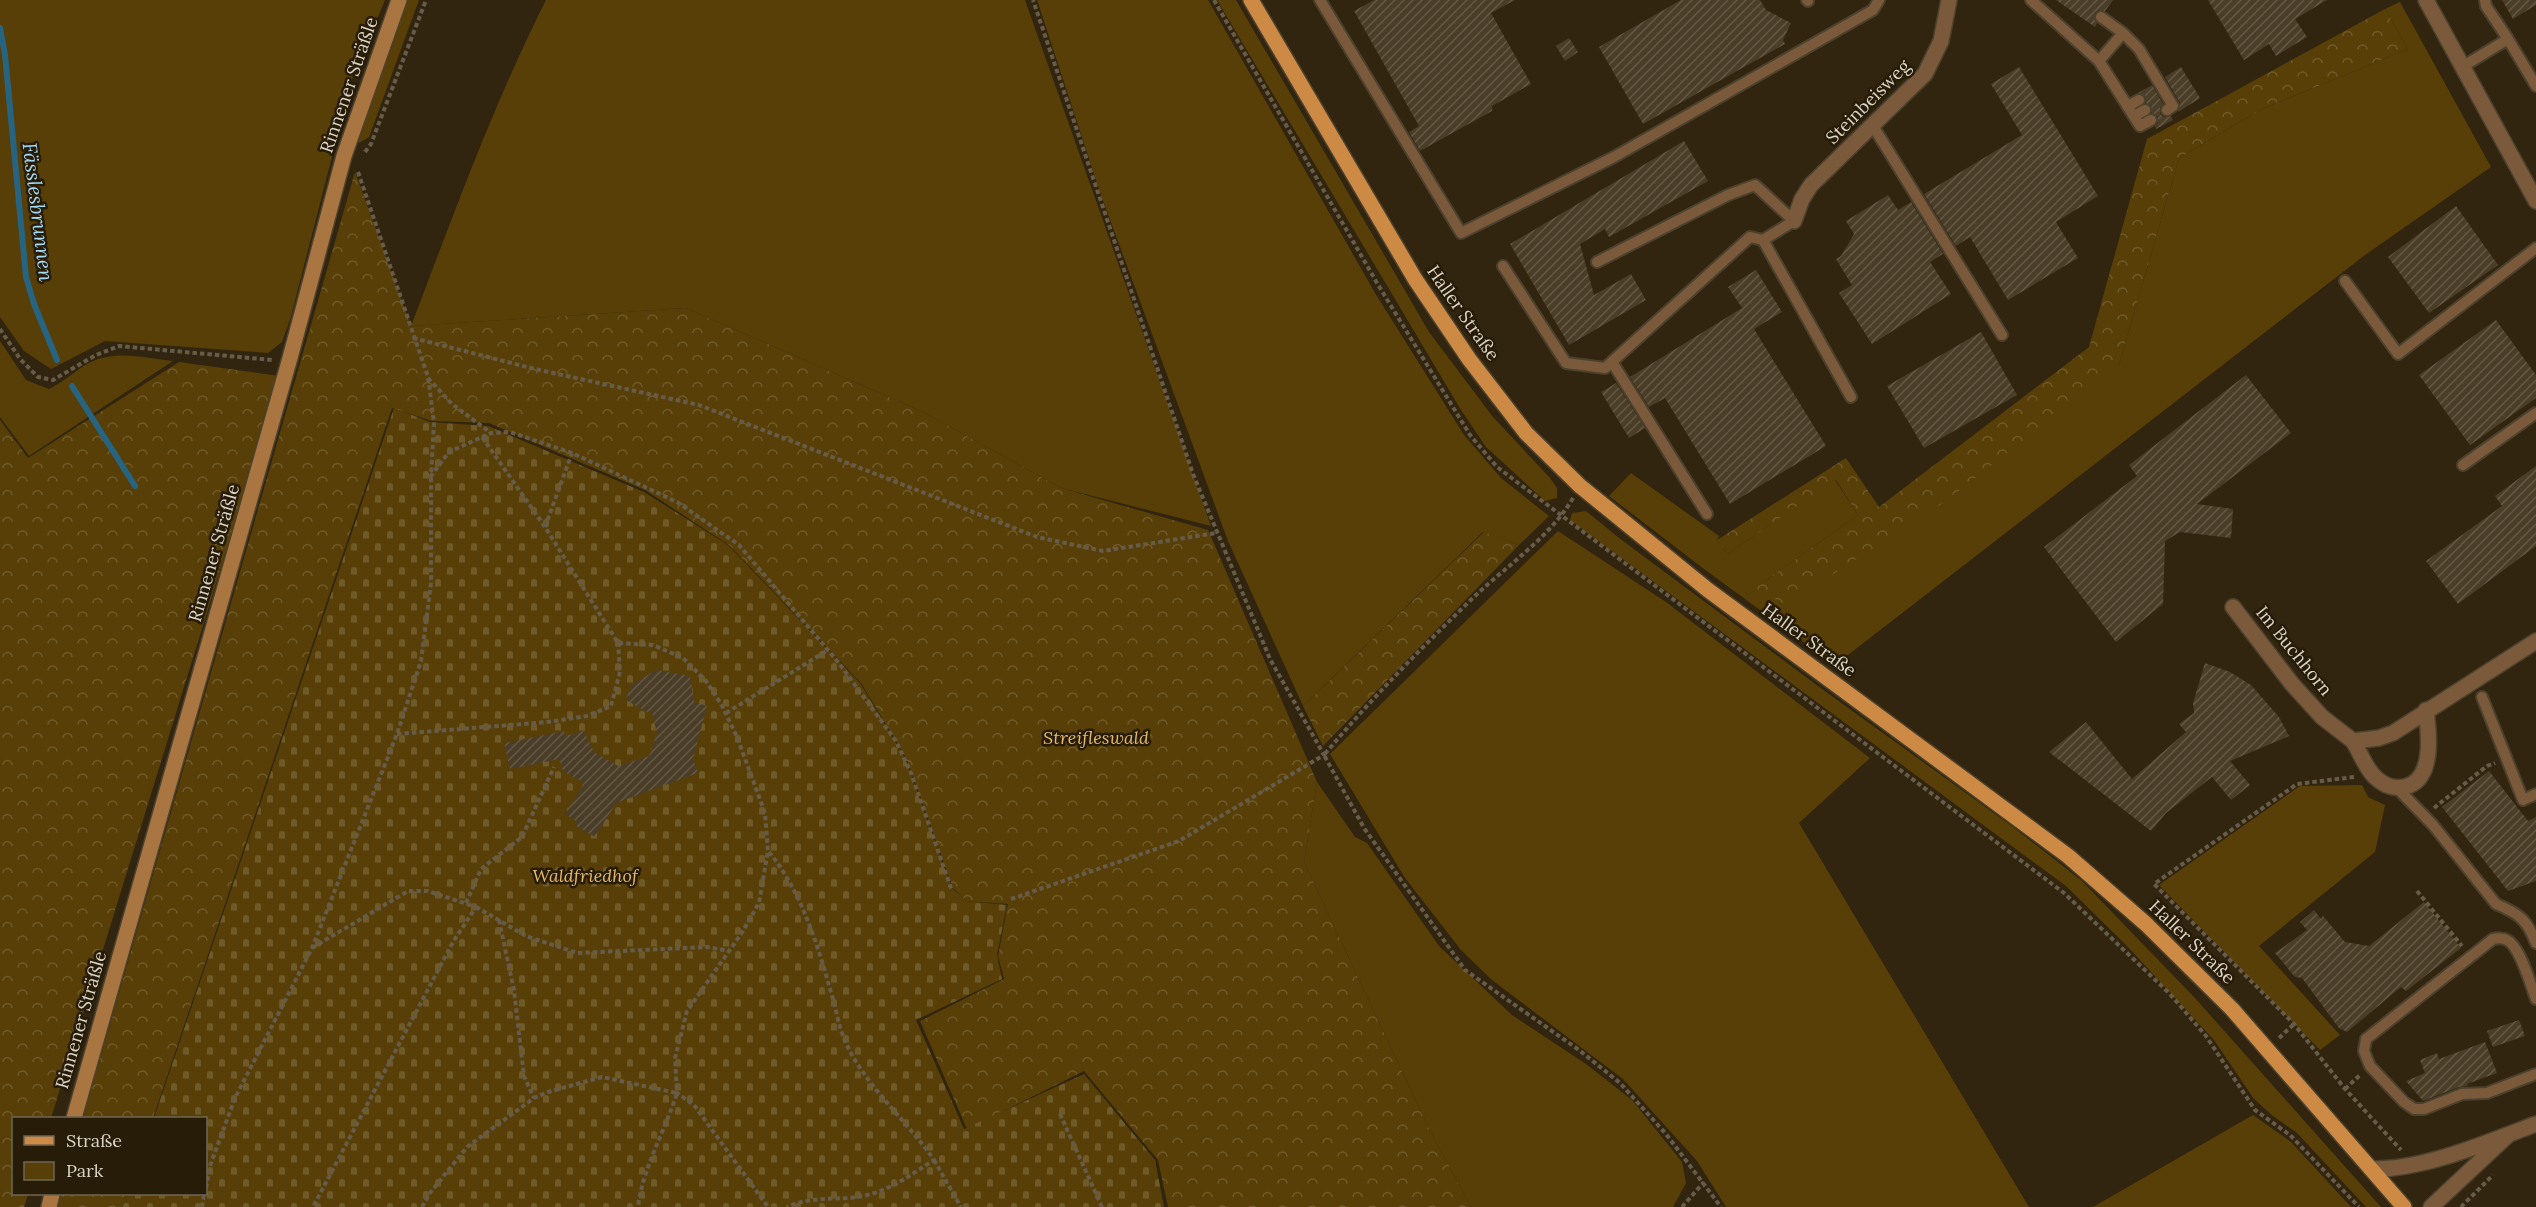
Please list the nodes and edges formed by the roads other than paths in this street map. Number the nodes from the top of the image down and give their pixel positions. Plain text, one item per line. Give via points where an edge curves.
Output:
1 (399, 0) edge
2 (1251, 0) edge
3 (1320, 0) edge
4 (1879, 0) edge
5 (1949, 0) edge
6 (2032, 0) edge
7 (2426, 0) edge
8 (2485, 0) edge
9 (2101, 17) dead end
10 (2123, 33) junction
11 (2508, 39) junction
12 (2099, 61) junction
13 (2462, 67) junction
14 (2536, 86) edge
15 (2163, 97) dead end
16 (2142, 105) dead end
17 (2131, 111) junction
18 (2151, 120) dead end
19 (1873, 126) junction
20 (2536, 201) edge
21 (1794, 221) junction
22 (1763, 240) junction
23 (2536, 248) edge
24 (1597, 262) dead end
25 (1503, 266) dead end
26 (2344, 281) dead end
27 (2002, 335) dead end
28 (1612, 362) junction
29 (1851, 397) dead end
30 (2536, 412) edge
31 (2463, 465) dead end
32 (1707, 514) dead end
33 (2233, 607) dead end
34 (2536, 641) edge
35 (2482, 697) dead end
36 (2426, 710) junction
37 (2353, 741) junction
38 (2397, 788) junction
39 (2536, 794) edge
40 (2536, 944) edge
41 (2536, 999) edge
42 (2536, 1074) edge
43 (75, 1117) edge
44 (2536, 1124) edge
45 (2510, 1134) junction
46 (2371, 1169) junction
47 (2404, 1207) edge
48 (2431, 1207) edge

1 - 43 street, Rinnener Sträßle via 344,156
2 - 46 main road, Haller Straße via 1414,279 1526,433 1580,486 1708,590 2068,856 2129,909 2232,1009
3 - 4 lane via 1461,234 1614,157 1750,81 1873,10
5 - 19 street, Steinbeisweg via 1941,41 1925,74
6 - 12 lane
7 - 13 street
8 - 11 lane
9 - 10 lane
10 - 12 lane
10 - 15 lane via 2139,49
11 - 13 lane
11 - 14 lane
12 - 17 lane
13 - 20 street
16 - 17 lane
17 - 18 lane via 2140,126
19 - 21 street, Steinbeisweg via 1811,185
19 - 27 lane
21 - 22 lane
21 - 24 lane via 1755,184
22 - 28 lane via 1750,237
22 - 29 lane
23 - 26 lane via 2398,354
25 - 28 lane via 1566,363 1605,368
28 - 32 lane
30 - 31 lane
33 - 37 street, Im Buchhorn via 2292,684 2322,717
34 - 36 street
35 - 39 lane via 2523,800
36 - 37 street via 2393,733
36 - 38 street via 2429,734 2425,770 2409,786
37 - 38 street, Im Buchhorn via 2372,775
38 - 40 lane via 2496,904 2528,922
41 - 42 lane via 2511,943 2493,939 2366,1039 2364,1051 2370,1066 2414,1109 2462,1094 2487,1093
44 - 45 street
45 - 46 street via 2423,1164 2394,1170
45 - 48 street
46 - 47 main road, Haller Straße

